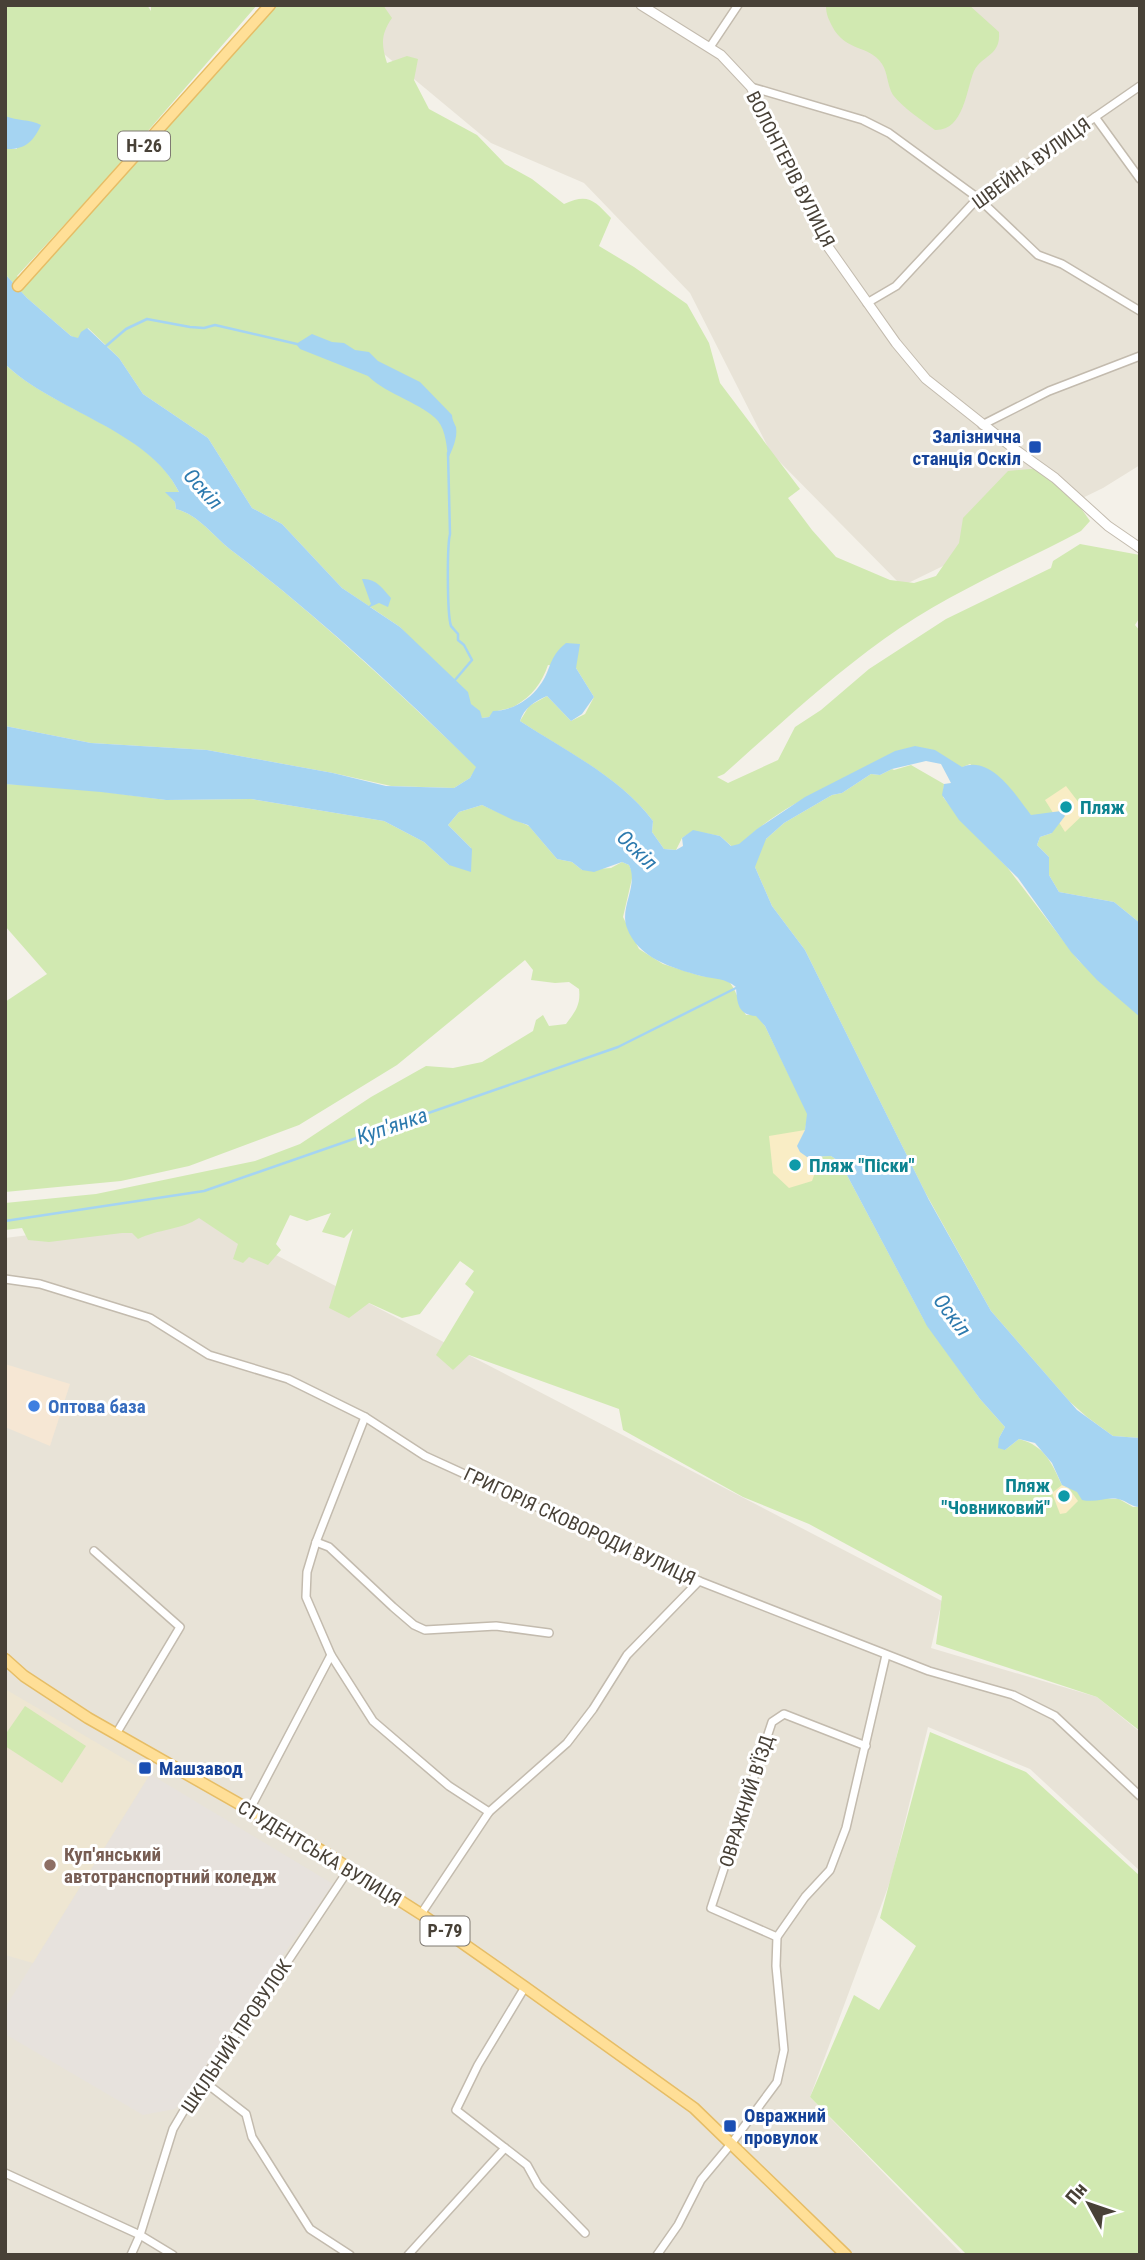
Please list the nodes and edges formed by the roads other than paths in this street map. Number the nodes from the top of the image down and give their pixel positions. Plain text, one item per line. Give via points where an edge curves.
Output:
1 (270, 5) edge
2 (641, 5) edge
3 (738, 5) edge
4 (710, 47) junction
5 (1140, 86) edge
6 (751, 87) junction
7 (1095, 117) junction
8 (1140, 179) edge
9 (978, 198) junction
10 (18, 286) dead end
11 (867, 303) junction
12 (1140, 311) edge
13 (1140, 356) edge
14 (982, 425) junction
15 (1140, 548) edge
16 (5, 1279) edge
17 (365, 1417) junction
18 (316, 1542) junction
19 (94, 1551) dead end
20 (699, 1581) junction
21 (549, 1633) dead end
22 (331, 1655) junction
23 (886, 1655) junction
24 (5, 1659) edge
25 (116, 1734) junction
26 (866, 1746) junction
27 (1140, 1796) edge
28 (250, 1809) junction
29 (489, 1812) junction
30 (349, 1869) junction
31 (421, 1914) junction
32 (777, 1937) junction
33 (525, 1987) junction
34 (202, 2080) junction
35 (731, 2144) junction
36 (505, 2148) junction
37 (5, 2173) edge
38 (585, 2233) dead end
39 (140, 2235) junction
40 (131, 2255) edge
41 (173, 2255) edge
42 (350, 2255) edge
43 (408, 2255) edge
44 (657, 2255) edge
45 (846, 2255) edge

1 - 10 main road, Н-26
2 - 4 street, ВОЛОНТЕРІВ ВУЛИЦЯ
3 - 4 street
4 - 6 street, ВОЛОНТЕРІВ ВУЛИЦЯ
5 - 7 street, ШВЕЙНА ВУЛИЦЯ
6 - 9 street via 881,129
6 - 11 street, ВОЛОНТЕРІВ ВУЛИЦЯ via 819,234
7 - 8 street
7 - 9 street, ШВЕЙНА ВУЛИЦЯ
9 - 11 street, ШВЕЙНА ВУЛИЦЯ via 896,286
9 - 12 street via 1038,255 1062,264
11 - 14 street, ВОЛОНТЕРІВ ВУЛИЦЯ via 926,379
13 - 14 street via 1049,391
14 - 15 street, ВОЛОНТЕРІВ ВУЛИЦЯ
16 - 17 street, ГРИГОРІЯ СКОВОРОДИ ВУЛИЦЯ via 40,1284 150,1318 209,1355 288,1379
17 - 18 street
17 - 20 street, ГРИГОРІЯ СКОВОРОДИ ВУЛИЦЯ via 425,1456
18 - 21 street via 329,1547 414,1625 425,1629 496,1626
18 - 22 street via 306,1597
19 - 25 street via 180,1627
20 - 23 street, ГРИГОРІЯ СКОВОРОДИ ВУЛИЦЯ
20 - 29 street via 627,1655 567,1743
22 - 28 street
22 - 29 street via 373,1721 449,1786
23 - 26 street
23 - 27 street, ГРИГОРІЯ СКОВОРОДИ ВУЛИЦЯ via 1013,1695 1055,1716
24 - 25 main road, СТУДЕНТСЬКА ВУЛИЦЯ / Р-79
25 - 28 main road, СТУДЕНТСЬКА ВУЛИЦЯ / Р-79
26 - 32 street via 846,1828 830,1870
26 - 32 street, ОВРАЖНИЙ В'ЇЗД via 783,1714 772,1721 711,1908
28 - 30 main road, СТУДЕНТСЬКА ВУЛИЦЯ / Р-79
29 - 31 street
30 - 31 main road, СТУДЕНТСЬКА ВУЛИЦЯ / Р-79
30 - 34 street, ШКІЛЬНИЙ ПРОВУЛОК
31 - 33 main road, СТУДЕНТСЬКА ВУЛИЦЯ / Р-79
32 - 35 street via 784,2050 776,2082
33 - 35 main road, СТУДЕНТСЬКА ВУЛИЦЯ / Р-79 via 694,2108
33 - 36 street via 456,2110
34 - 39 street, ШКІЛЬНИЙ ПРОВУЛОК via 173,2130
34 - 42 street via 246,2114 251,2137 310,2229
35 - 44 street via 701,2180
35 - 45 main road, СТУДЕНТСЬКА ВУЛИЦЯ / Р-79
36 - 38 street via 527,2165 538,2185
36 - 43 street
37 - 39 street
39 - 40 street, ШКІЛЬНИЙ ПРОВУЛОК
39 - 41 street

